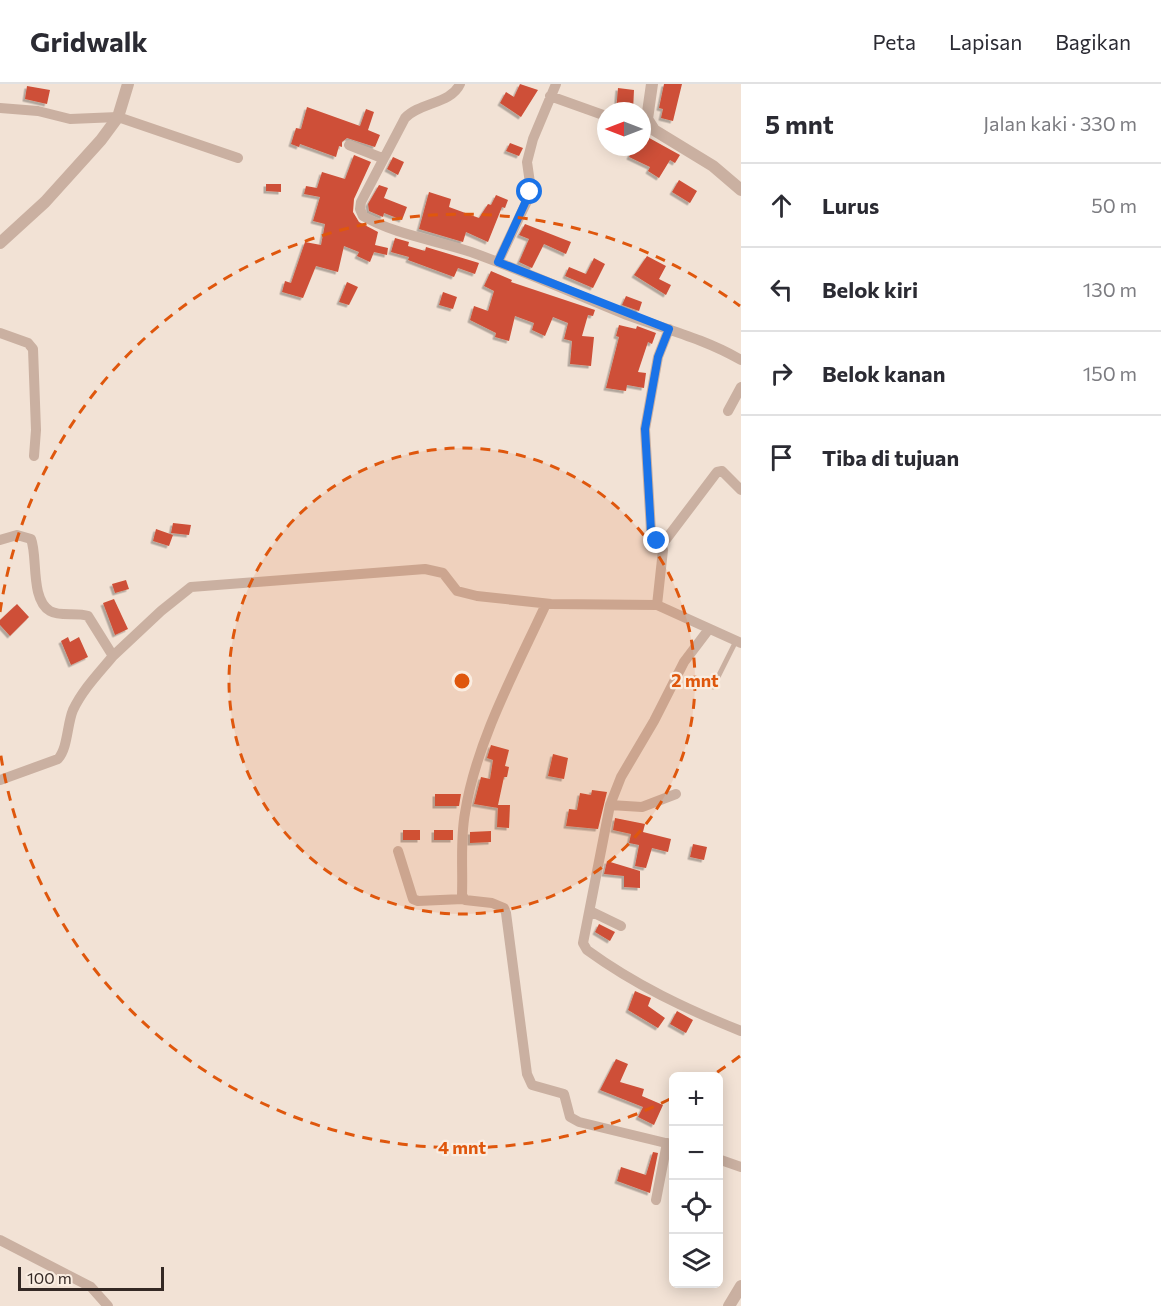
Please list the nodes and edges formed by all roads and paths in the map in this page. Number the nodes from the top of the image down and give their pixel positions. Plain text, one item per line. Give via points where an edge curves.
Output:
1 (128, 84) edge
2 (460, 84) edge
3 (556, 84) edge
4 (652, 84) edge
5 (550, 96) junction
6 (648, 102) edge
7 (0, 108) edge
8 (597, 113) edge
9 (118, 117) junction
10 (651, 126) edge
11 (349, 145) dead end
12 (382, 158) junction
13 (238, 159) dead end
14 (741, 190) edge
15 (0, 243) edge
16 (498, 262) junction
17 (669, 329) junction
18 (0, 333) edge
19 (741, 360) edge
20 (741, 387) edge
21 (728, 411) dead end
22 (34, 456) dead end
23 (741, 490) edge
24 (0, 540) edge
25 (661, 546) junction
26 (546, 604) junction
27 (657, 604) junction
28 (709, 629) junction
29 (738, 642) edge
30 (113, 656) junction
31 (713, 687) dead end
32 (0, 780) edge
33 (676, 794) dead end
34 (610, 805) junction
35 (398, 851) dead end
36 (463, 898) junction
37 (590, 910) junction
38 (621, 926) dead end
39 (741, 1031) edge
40 (669, 1144) edge
41 (669, 1148) edge
42 (723, 1161) edge
43 (741, 1167) edge
44 (656, 1200) dead end
45 (0, 1240) edge
46 (741, 1286) edge
47 (108, 1306) edge
48 (729, 1306) edge

1 - 9 street
2 - 12 street via 449,96 410,113
3 - 5 street
4 - 6 street
5 - 8 street
5 - 16 street via 527,162 527,201
7 - 9 street via 70,119
9 - 13 street
9 - 15 street via 63,183
10 - 14 street
11 - 12 street
12 - 16 street via 360,208 363,216 398,232
16 - 17 street
17 - 19 street
17 - 25 street via 658,357 645,438 651,531
18 - 22 street via 28,343 33,349
20 - 21 street
23 - 25 street via 722,471 717,472
24 - 30 street via 30,538 35,578 45,606 52,612 87,615
25 - 27 street
26 - 27 street
26 - 30 street via 459,591 443,573 425,569 199,585 176,597
26 - 36 street via 494,715 467,800
27 - 28 street
28 - 29 street
28 - 34 street via 684,663 621,777
29 - 31 lane
30 - 32 street via 80,697 58,759
33 - 34 street via 642,807
34 - 37 street
35 - 36 street via 412,898 418,902
36 - 40 street via 498,904 506,913 527,1074 532,1085 564,1094 570,1117 579,1122
37 - 38 street
37 - 39 street via 583,938 587,950 670,1001
41 - 44 street
42 - 43 street
45 - 47 street via 92,1287
46 - 48 street

